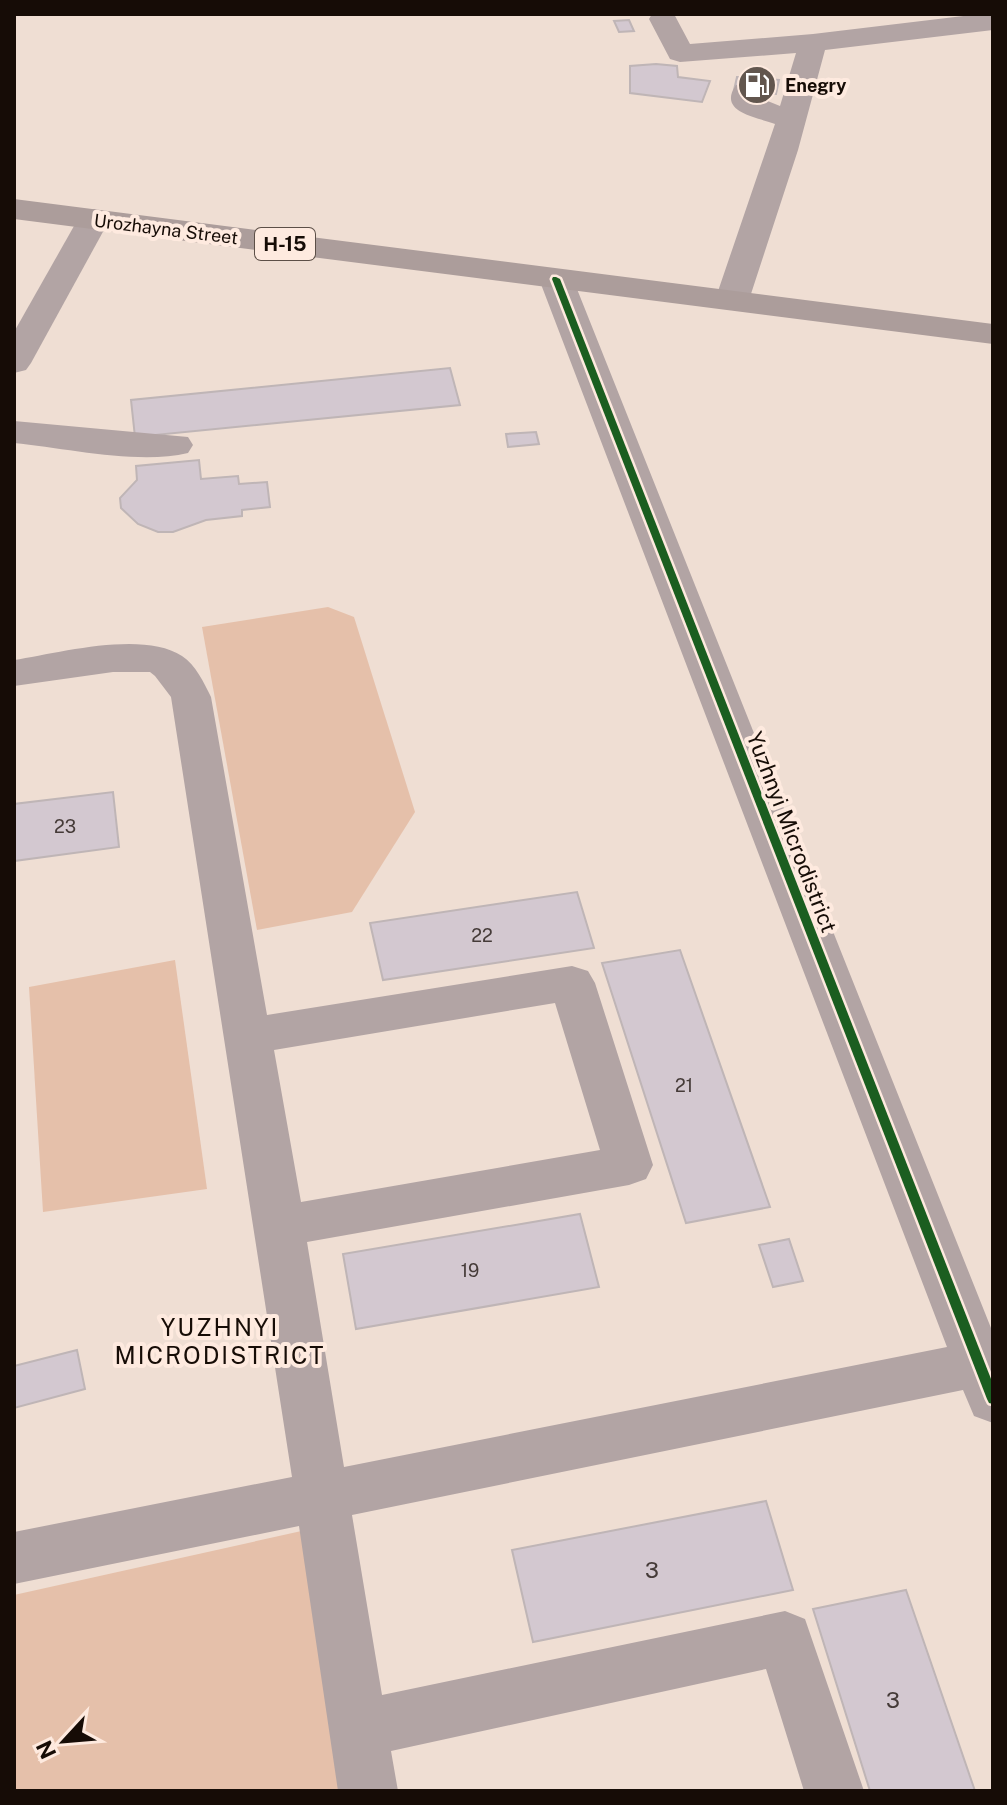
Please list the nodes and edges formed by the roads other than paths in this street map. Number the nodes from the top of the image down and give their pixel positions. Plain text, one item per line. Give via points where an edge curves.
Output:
1 (663, 19) dead end
2 (993, 21) edge
3 (813, 43) junction
4 (753, 46) junction
5 (791, 120) junction
6 (14, 209) edge
7 (94, 219) junction
8 (556, 279) junction
9 (732, 300) junction
10 (993, 334) edge
11 (14, 363) edge
12 (14, 432) edge
13 (175, 445) dead end
14 (14, 673) edge
15 (248, 1036) junction
16 (280, 1226) junction
17 (986, 1382) edge
18 (323, 1495) junction
19 (14, 1558) edge
20 (358, 1729) junction
21 (368, 1791) edge
22 (834, 1791) edge

1 - 4 street via 680,53
2 - 3 street
3 - 4 street
3 - 5 street
4 - 5 street via 745,103
5 - 9 street
6 - 7 main road, Urozhayna Street / Н-15
7 - 8 main road, Urozhayna Street / Н-15
7 - 11 street
8 - 9 main road, Н-15
8 - 17 street, Yuzhnyi Microdistrict
9 - 10 main road, Н-15
12 - 13 street
14 - 15 street via 135,657 162,662 179,674 191,697
15 - 16 street
15 - 16 street via 572,983 629,1165
16 - 18 street
17 - 18 street
18 - 19 street
18 - 20 street
20 - 21 street
20 - 22 street via 785,1638

